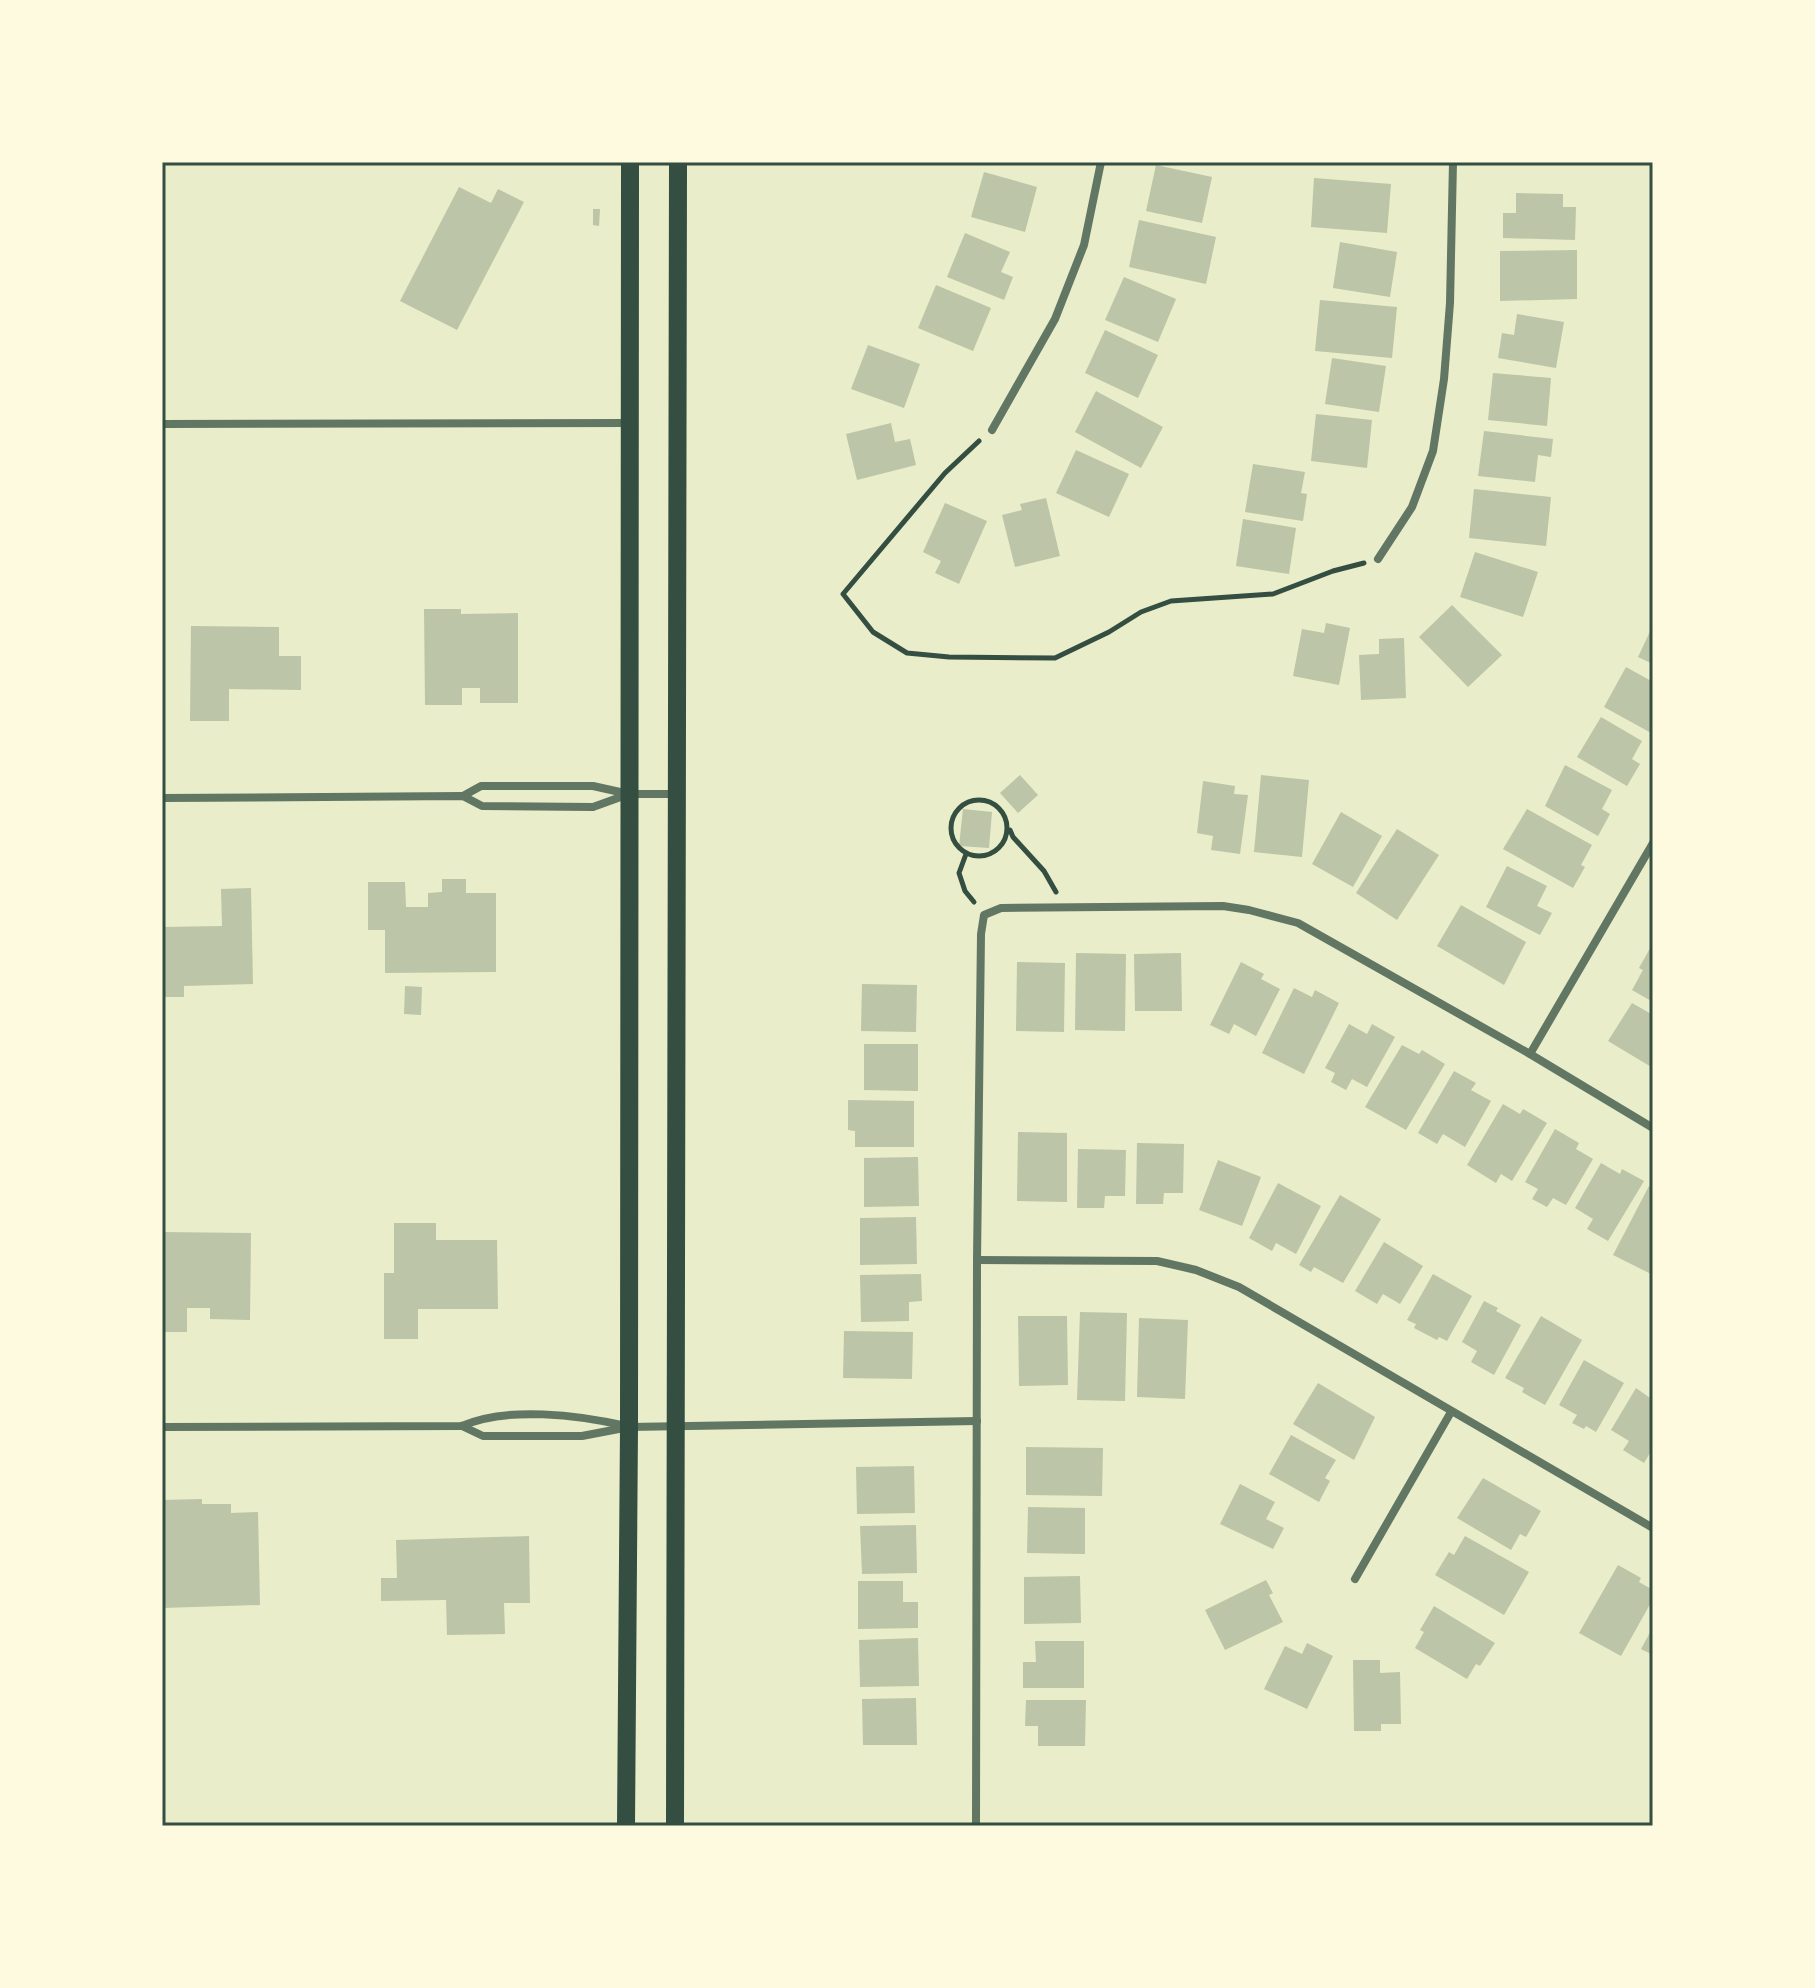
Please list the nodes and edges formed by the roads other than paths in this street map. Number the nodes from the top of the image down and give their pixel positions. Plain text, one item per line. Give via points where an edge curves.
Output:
1 (630, 162) edge
2 (678, 162) edge
3 (1101, 162) edge
4 (1453, 162) edge
5 (631, 423) junction
6 (162, 424) edge
7 (992, 430) road end
8 (1378, 559) road end
9 (525, 786) junction
10 (629, 794) junction
11 (677, 794) junction
12 (463, 796) junction
13 (162, 798) edge
14 (525, 807) junction
15 (1653, 843) edge
16 (1530, 1054) junction
17 (1653, 1128) edge
18 (977, 1260) junction
19 (1451, 1412) junction
20 (525, 1416) junction
21 (977, 1421) junction
22 (677, 1425) junction
23 (462, 1426) junction
24 (162, 1427) edge
25 (629, 1427) junction
26 (525, 1436) junction
27 (1653, 1528) edge
28 (1355, 1579) dead end
29 (626, 1826) edge
30 (675, 1826) edge
31 (976, 1826) edge

1 - 5 main road
2 - 11 main road
3 - 7 street via 1084,245 1055,319
4 - 8 street via 1450,303 1433,451 1412,507
5 - 6 street
5 - 10 main road
9 - 10 street via 593,786
9 - 12 street via 481,786
9 - 14 street
10 - 11 street
10 - 14 street via 593,807
10 - 25 main road
11 - 22 main road
12 - 13 street
12 - 14 street via 482,806
15 - 16 street
16 - 17 street
16 - 18 street via 1298,923 1223,906 1001,908 984,915 981,934
18 - 19 street via 1123,1259 1196,1270 1280,1309
18 - 21 street
19 - 27 street
19 - 28 street
20 - 23 street via 483,1416
20 - 25 street via 581,1416
20 - 26 street
21 - 22 street
21 - 31 street
22 - 25 street
22 - 30 main road
23 - 24 street
23 - 26 street via 483,1436
25 - 26 street via 582,1436
25 - 29 main road

